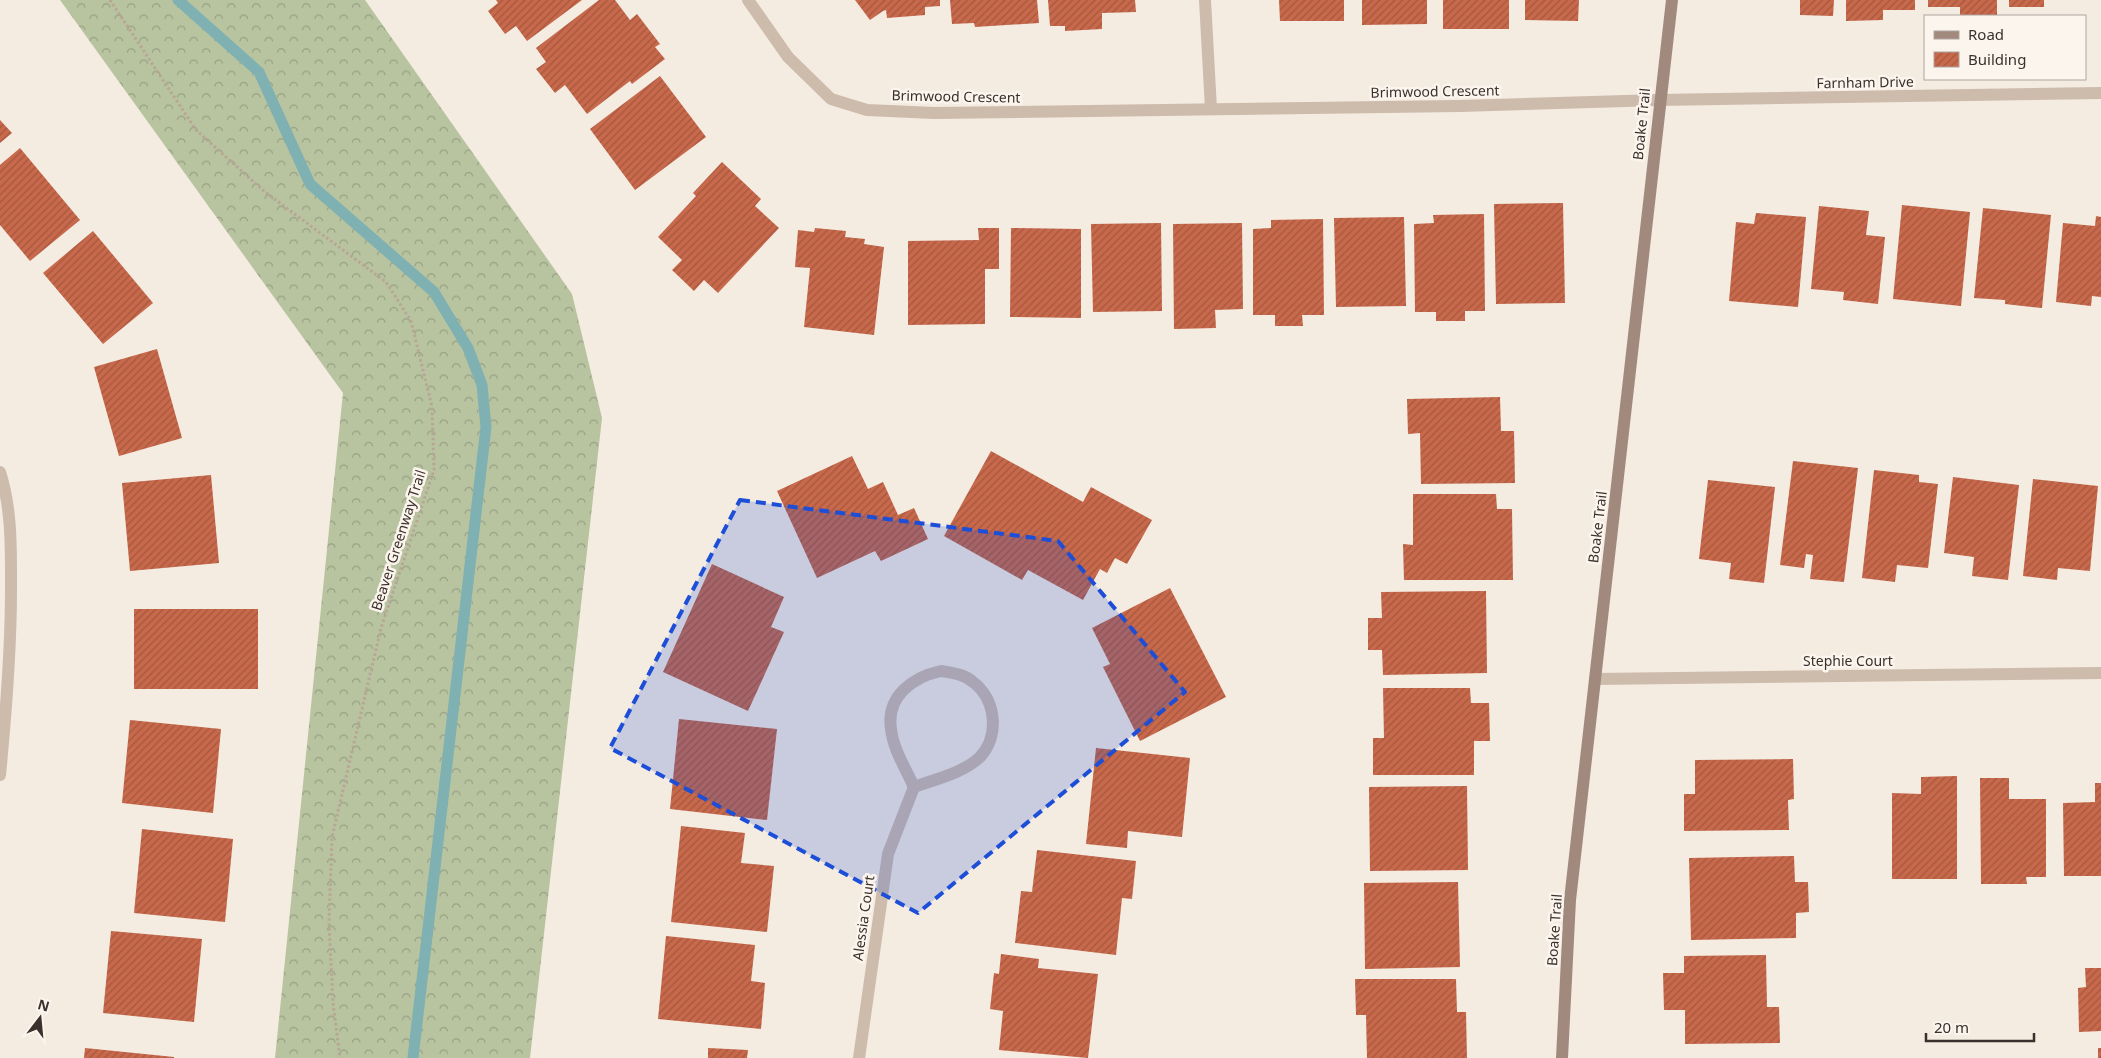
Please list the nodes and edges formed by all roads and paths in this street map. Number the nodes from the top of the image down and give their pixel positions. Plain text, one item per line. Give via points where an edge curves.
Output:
1 (110, 0) edge
2 (748, 0) edge
3 (1204, 0) edge
4 (1672, 0) edge
5 (2101, 94) edge
6 (1659, 100) junction
7 (1211, 109) junction
8 (0, 472) edge
9 (2101, 673) edge
10 (1595, 679) junction
11 (0, 775) edge
12 (914, 787) junction
13 (340, 1058) edge
14 (859, 1058) edge
15 (1562, 1058) edge

1 - 13 path, Beaver Greenway Trail via 196,130 265,192 386,282 411,321 432,408 434,470 380,628 332,837 328,922
2 - 7 street, Brimwood Crescent via 788,57 832,99 868,110 934,113
3 - 7 street
4 - 6 street, Boake Trail
5 - 6 street, Farnham Drive
6 - 7 street, Brimwood Crescent
6 - 10 street, Boake Trail
8 - 11 street via 6,492 11,560 11,662
9 - 10 street, Stephie Court
10 - 15 street, Boake Trail via 1570,900
12 - 12 street via 968,766 990,742 992,709 985,694 958,674 941,671 924,674 909,682 898,695 891,712 890,729
12 - 14 street, Alessia Court via 888,854

